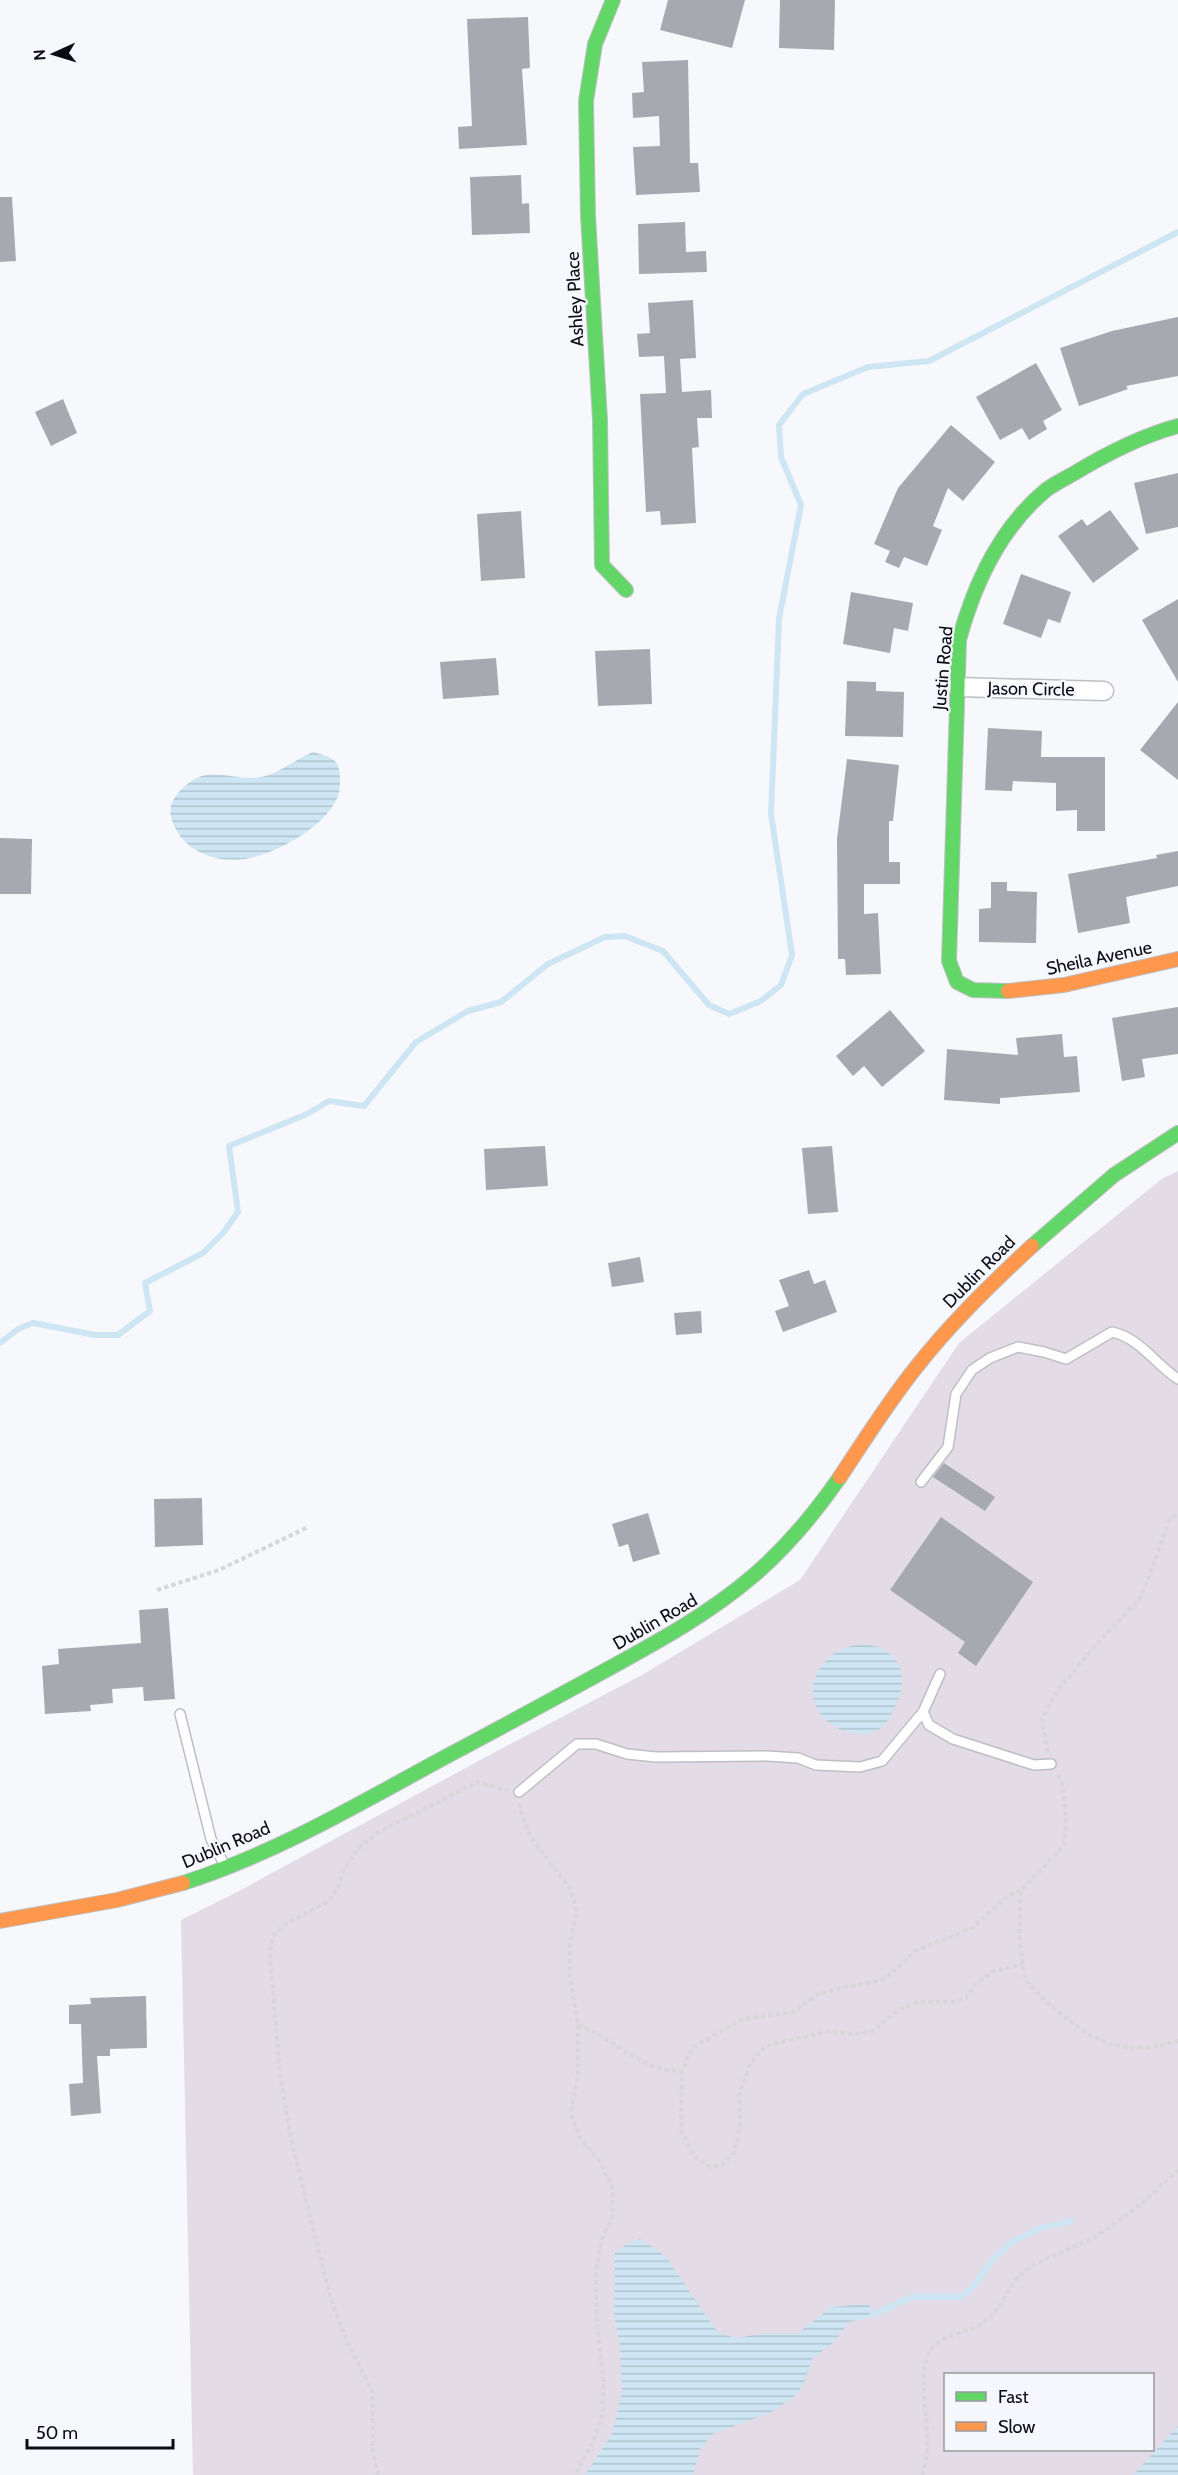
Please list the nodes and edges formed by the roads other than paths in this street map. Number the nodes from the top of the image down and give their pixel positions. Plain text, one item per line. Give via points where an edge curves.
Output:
1 (613, 0) edge
2 (1178, 426) edge
3 (626, 590) dead end
4 (957, 687) junction
5 (1104, 691) dead end
6 (1178, 959) edge
7 (957, 983) joint
8 (1178, 1133) edge
9 (1178, 1379) edge
10 (921, 1482) dead end
11 (940, 1674) dead end
12 (923, 1712) junction
13 (180, 1714) dead end
14 (1051, 1764) road end
15 (519, 1792) road end
16 (226, 1868) junction
17 (0, 1921) edge

1 - 3 street, Ashley Place via 595,44 586,101 587,177 600,420 602,565
2 - 4 street, Justin Road via 1099,458 1055,484 1009,529 969,603 959,640
4 - 5 street, Jason Circle
4 - 7 street, Justin Road via 949,961
6 - 7 street, Sheila Avenue via 1072,985 998,992
8 - 16 street, Dublin Road via 1128,1165 1073,1209 958,1318 901,1388 795,1535 722,1603 561,1695
9 - 10 lane via 1142,1347 1112,1332 1066,1359 1018,1347 990,1358 972,1370 956,1394 948,1447
11 - 12 lane
12 - 14 lane via 929,1725 953,1739 1035,1765
12 - 15 lane via 882,1761 860,1767 816,1765 798,1758 767,1756 656,1757 627,1754 596,1744 577,1744
13 - 16 lane via 211,1839
16 - 17 street, Dublin Road via 129,1897

